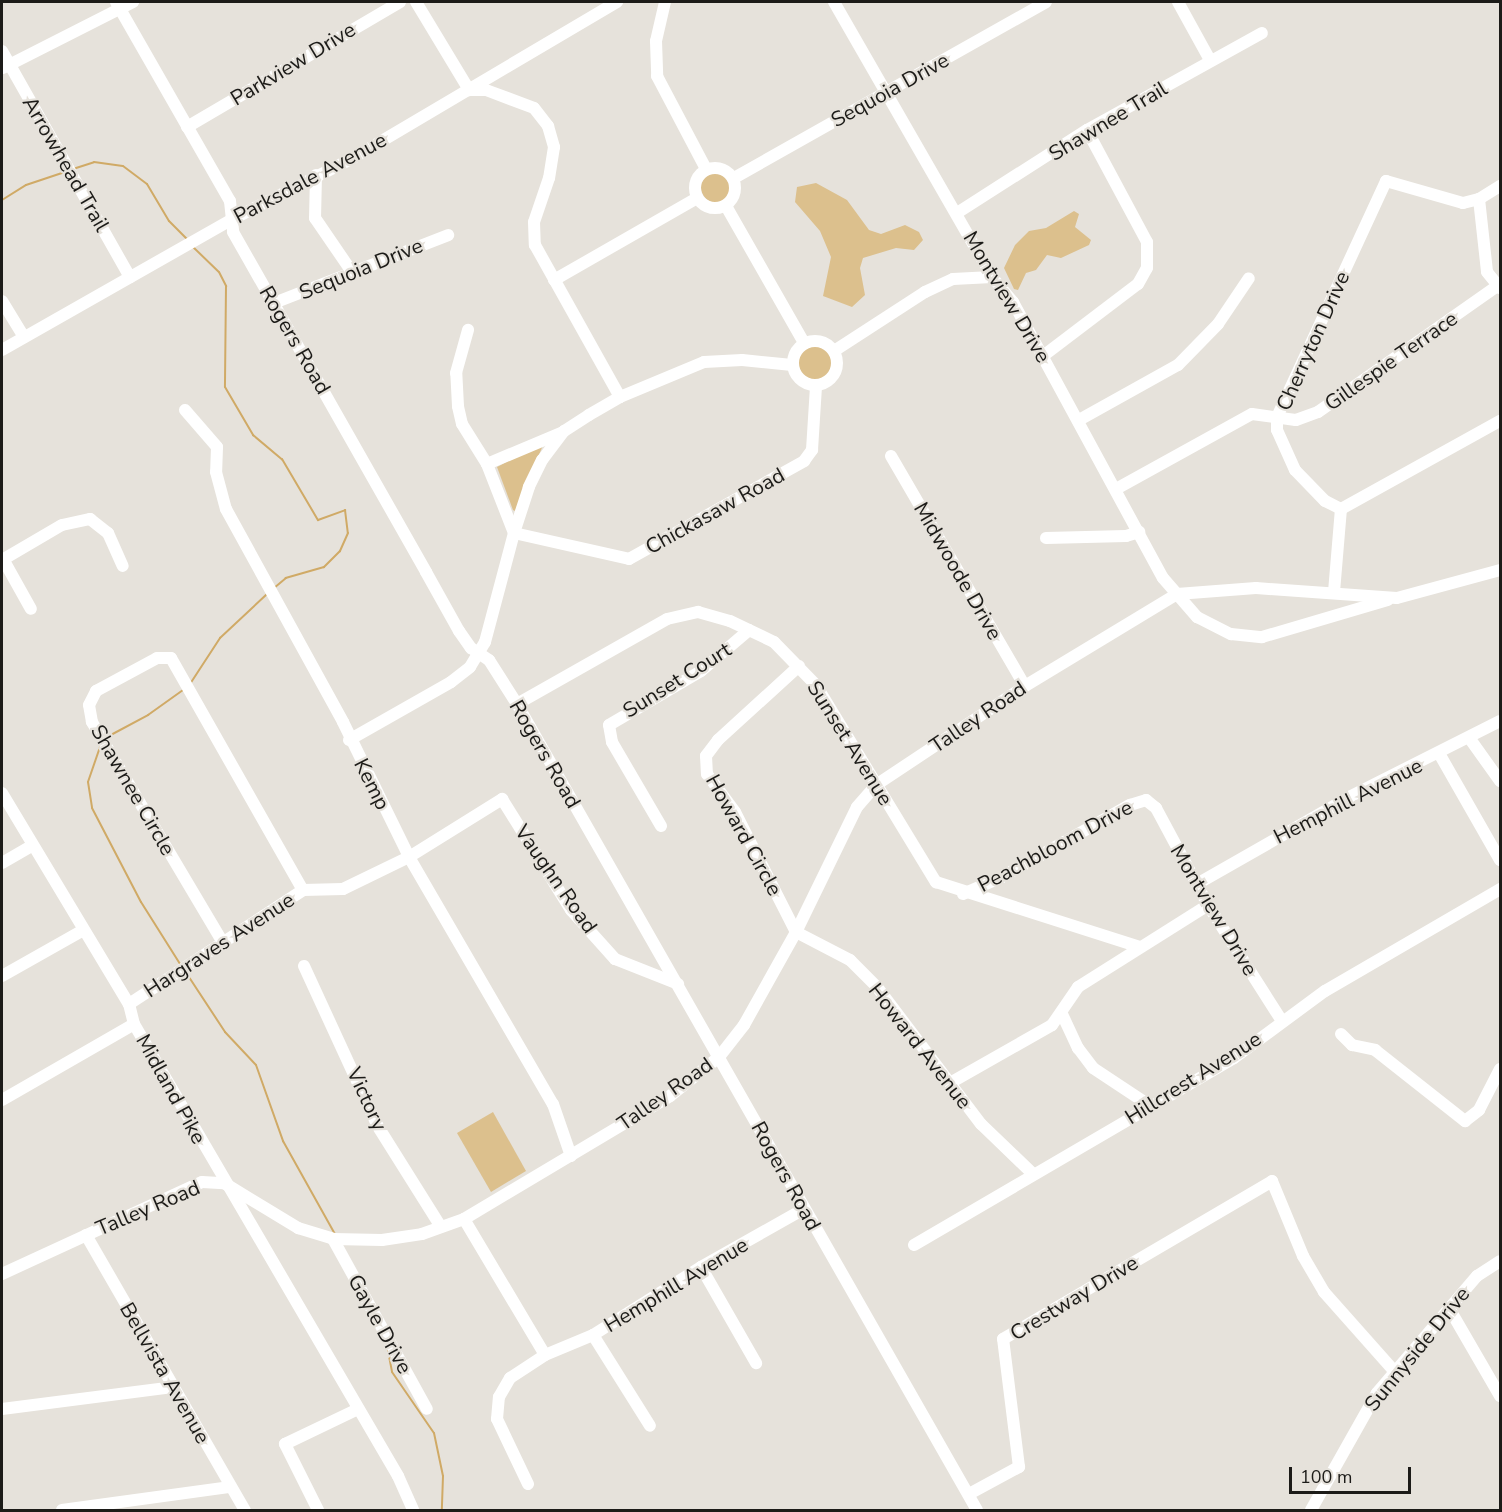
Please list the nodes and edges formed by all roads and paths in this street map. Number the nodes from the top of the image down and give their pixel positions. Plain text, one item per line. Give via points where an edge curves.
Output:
1 (133, 2) edge
2 (400, 2) edge
3 (416, 2) edge
4 (616, 2) edge
5 (665, 2) edge
6 (834, 2) edge
7 (1047, 2) edge
8 (1178, 2) edge
9 (118, 5) edge
10 (1262, 33) dead end
11 (2, 51) edge
12 (1210, 60) junction
13 (5, 66) edge
14 (469, 90) junction
15 (884, 93) junction
16 (187, 127) junction
17 (1087, 130) junction
18 (706, 169) junction
19 (316, 175) junction
20 (734, 178) junction
21 (1500, 186) edge
22 (697, 198) junction
23 (1479, 199) junction
24 (726, 206) junction
25 (957, 213) junction
26 (233, 219) junction
27 (448, 235) dead end
28 (352, 272) junction
29 (992, 276) junction
30 (130, 277) junction
31 (1250, 278) dead end
32 (554, 280) junction
33 (1499, 287) edge
34 (2, 301) edge
35 (274, 303) junction
36 (468, 330) dead end
37 (24, 337) junction
38 (804, 343) junction
39 (2, 350) edge
40 (834, 351) junction
41 (1043, 356) junction
42 (792, 365) junction
43 (816, 386) junction
44 (620, 397) junction
45 (184, 410) dead end
46 (1277, 417) junction
47 (1079, 420) junction
48 (1500, 421) edge
49 (564, 431) junction
50 (891, 456) dead end
51 (487, 464) junction
52 (1116, 489) junction
53 (1341, 508) junction
54 (1139, 532) junction
55 (514, 533) junction
56 (1046, 538) dead end
57 (2, 559) edge
58 (123, 566) dead end
59 (1500, 570) edge
60 (1334, 592) junction
61 (1177, 594) junction
62 (1397, 597) junction
63 (31, 609) dead end
64 (749, 630) junction
65 (480, 655) junction
66 (800, 666) junction
67 (1025, 686) junction
68 (518, 704) junction
69 (1500, 721) edge
70 (1470, 739) junction
71 (349, 740) junction
72 (1440, 755) junction
73 (1500, 781) edge
74 (876, 785) junction
75 (2, 793) edge
76 (502, 799) joint
77 (1146, 800) joint
78 (661, 826) dead end
79 (32, 846) junction
80 (410, 857) junction
81 (1500, 860) edge
82 (2, 863) edge
83 (1197, 884) junction
84 (303, 890) junction
85 (1500, 890) edge
86 (963, 894) junction
87 (1208, 905) junction
88 (82, 931) junction
89 (796, 932) junction
90 (222, 941) junction
91 (1140, 947) junction
92 (304, 966) dead end
93 (2, 976) edge
94 (678, 984) junction
95 (129, 1004) junction
96 (1062, 1014) junction
97 (1282, 1021) junction
98 (134, 1024) junction
99 (1341, 1034) dead end
100 (719, 1057) junction
101 (1500, 1069) edge
102 (950, 1083) junction
103 (2, 1100) edge
104 (1149, 1105) junction
105 (572, 1156) junction
106 (1033, 1174) junction
107 (224, 1183) junction
108 (804, 1209) junction
109 (464, 1219) junction
110 (441, 1227) junction
111 (86, 1235) junction
112 (333, 1239) junction
113 (914, 1245) dead end
114 (1500, 1261) edge
115 (701, 1267) junction
116 (2, 1274) edge
117 (1449, 1308) junction
118 (593, 1335) junction
119 (545, 1355) junction
120 (756, 1364) dead end
121 (1395, 1372) junction
122 (173, 1387) junction
123 (1500, 1396) edge
124 (427, 1408) dead end
125 (2, 1409) edge
126 (356, 1410) junction
127 (650, 1426) dead end
128 (528, 1484) dead end
129 (230, 1487) junction
130 (969, 1494) junction
131 (62, 1510) edge
132 (245, 1510) edge
133 (318, 1510) edge
134 (413, 1510) edge
135 (977, 1510) edge
136 (1311, 1510) edge

1 - 9 street
2 - 16 street, Parkview Drive
3 - 14 street
4 - 14 street, Parksdale Avenue via 492,72
5 - 18 street via 656,41 657,76
6 - 15 street, Montview Drive
7 - 15 street, Sequoia Drive
8 - 12 street
9 - 13 street
9 - 16 street, Rogers Road
10 - 12 street, Shawnee Trail
11 - 13 street, Arrowhead Trail
12 - 17 street, Shawnee Trail
13 - 30 street, Arrowhead Trail
14 - 19 street, Parksdale Avenue
14 - 32 street via 486,90 534,108 548,126 554,147 549,178 534,222 535,245
15 - 20 street, Sequoia Drive
15 - 25 street, Montview Drive
16 - 26 street, Rogers Road via 230,201
17 - 25 street, Shawnee Trail
17 - 41 street via 1147,242 1147,268 1138,284
18 - 20 street via 727,170
18 - 22 street via 694,187
19 - 26 street, Parksdale Avenue
19 - 28 street via 315,218
20 - 24 street via 734,196
21 - 23 street
22 - 24 street via 715,208
22 - 32 street
23 - 33 street via 1487,272
23 - 46 street, Cherryton Drive via 1463,203 1442,200 1386,181
24 - 38 street
25 - 29 street, Montview Drive
26 - 30 street, Parksdale Avenue
26 - 35 street, Rogers Road via 233,232
27 - 28 street, Sequoia Drive
28 - 35 street, Sequoia Drive
29 - 40 street via 949,281
29 - 41 street, Montview Drive via 1013,302
30 - 37 street, Parksdale Avenue
31 - 47 street via 1218,324 1178,365
32 - 44 street
33 - 46 street, Gillespie Terrace via 1318,412 1296,420
34 - 37 street
35 - 65 street, Rogers Road via 459,631
36 - 51 street via 456,373 458,406 462,424
37 - 39 street, Parksdale Avenue
38 - 40 street via 821,341
38 - 42 street
40 - 43 street via 837,368 833,377
41 - 47 street, Montview Drive
42 - 43 street via 799,379
42 - 44 street via 742,360 704,362
43 - 55 street, Chickasaw Road via 812,450 804,461 629,559
44 - 49 street
45 - 71 street, Kemp via 217,447 216,472 226,509 343,722
46 - 52 street, Gillespie Terrace via 1252,414
46 - 53 street, Cherryton Drive via 1277,430 1295,470 1325,501
47 - 52 street, Montview Drive
48 - 53 street
49 - 51 street
49 - 55 street via 542,459
50 - 67 street, Midwoode Drive
51 - 55 street
52 - 54 street, Montview Drive
53 - 60 street
54 - 56 street via 1126,536
54 - 61 street, Montview Drive
55 - 65 street
57 - 58 street via 62,525 90,519 108,533
57 - 63 street
59 - 62 street, Talley Road
60 - 61 street, Talley Road via 1256,588
60 - 62 street, Talley Road
61 - 62 street, Talley Road via 1206,624 1231,634 1262,637
61 - 67 street, Talley Road
64 - 66 street, Sunset Avenue via 774,642
64 - 68 street, Sunset Avenue via 698,612 667,619
64 - 78 street, Sunset Court via 701,671 609,725 612,742
65 - 68 street, Rogers Road via 489,660
65 - 71 street via 451,682
66 - 74 street, Sunset Avenue via 837,717
66 - 89 street, Howard Circle via 718,740 706,756 708,774 735,812
67 - 74 street, Talley Road
68 - 94 street, Rogers Road
69 - 70 street, Hemphill Avenue
70 - 72 street, Hemphill Avenue
70 - 73 street
71 - 80 street, Kemp
72 - 81 street
72 - 83 street, Hemphill Avenue via 1351,796
74 - 86 street, Sunset Avenue via 936,882
74 - 89 street, Talley Road via 842,833
75 - 79 street, Midland Pike
76 - 80 street, Hargraves Avenue
76 - 94 street, Vaughn Road via 572,910 615,959
77 - 83 street, Montview Drive via 1156,808
77 - 86 street, Peachbloom Drive
79 - 82 street
79 - 88 street, Midland Pike
80 - 84 street, Hargraves Avenue via 344,889
80 - 105 street, Kemp via 553,1104
83 - 87 street, Montview Drive
84 - 90 street, Hargraves Avenue
84 - 90 street, Shawnee Circle via 171,658 157,658 96,691 89,705 92,722
85 - 97 street, Hillcrest Avenue via 1325,991
86 - 91 street, Sunset Avenue via 1060,919
87 - 91 street
87 - 97 street, Montview Drive
88 - 93 street
88 - 95 street, Midland Pike
89 - 100 street, Talley Road via 744,1026
89 - 102 street, Howard Avenue via 850,960 877,987
90 - 95 street, Hargraves Avenue
91 - 96 street via 1078,987
92 - 110 street, Victory via 377,1125
94 - 100 street, Rogers Road
95 - 98 street, Midland Pike
96 - 102 street via 1052,1025
96 - 104 street via 1078,1048 1094,1068
97 - 104 street, Hillcrest Avenue via 1234,1058
98 - 103 street, Hargraves Avenue
98 - 107 street, Midland Pike
99 - 101 street via 1352,1045 1375,1050 1465,1121 1479,1110
100 - 105 street, Talley Road via 670,1096
100 - 108 street, Rogers Road
102 - 106 street, Howard Avenue via 1004,1149
104 - 106 street, Hillcrest Avenue
105 - 109 street, Talley Road
106 - 113 street, Hillcrest Avenue
107 - 111 street, Talley Road via 202,1182
107 - 112 street, Talley Road via 298,1228
107 - 126 street, Midland Pike
108 - 115 street, Hemphill Avenue
108 - 130 street, Rogers Road
109 - 110 street, Talley Road
109 - 119 street
110 - 112 street, Talley Road via 382,1240
111 - 116 street, Talley Road
111 - 122 street, Bellvista Avenue
112 - 124 street, Gayle Drive
114 - 117 street, Sunnyside Drive via 1477,1276
115 - 118 street, Hemphill Avenue
115 - 120 street
117 - 121 street, Sunnyside Drive
117 - 123 street
118 - 119 street, Hemphill Avenue
118 - 127 street
119 - 128 street, Hemphill Avenue via 510,1378 499,1397 497,1419
121 - 130 street, Crestway Drive via 1324,1292 1303,1256 1272,1181 1003,1339 1019,1467
121 - 136 street, Sunnyside Drive via 1361,1417
122 - 125 street
122 - 129 street, Bellvista Avenue
126 - 133 street via 285,1444
126 - 134 street, Midland Pike via 398,1476
129 - 131 street
129 - 132 street, Bellvista Avenue
130 - 135 street, Rogers Road

